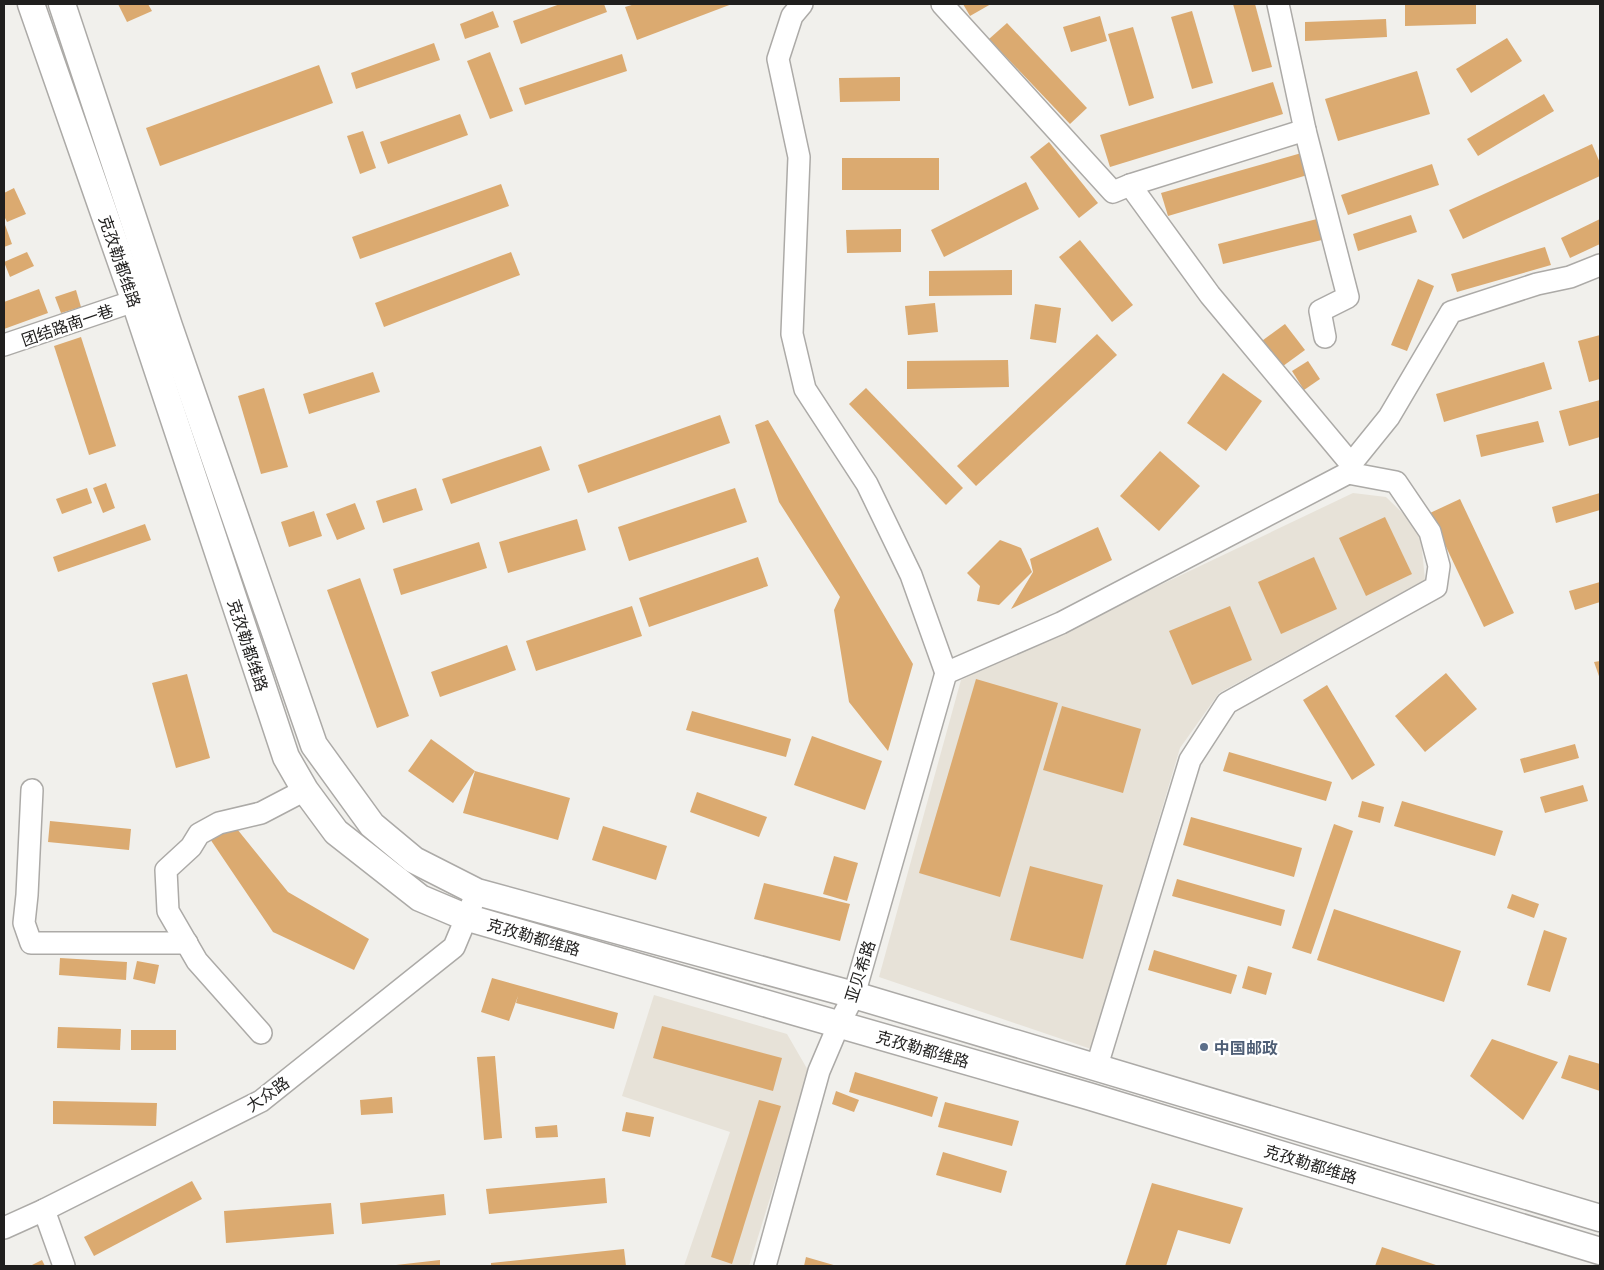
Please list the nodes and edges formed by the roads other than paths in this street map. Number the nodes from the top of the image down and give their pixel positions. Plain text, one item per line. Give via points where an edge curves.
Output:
1 (31, 4) edge
2 (62, 4) edge
3 (802, 4) edge
4 (942, 4) edge
5 (1278, 4) edge
6 (1305, 130) junction
7 (1130, 185) junction
8 (1600, 265) edge
9 (147, 297) junction
10 (1325, 337) dead end
11 (4, 345) edge
12 (1349, 469) junction
13 (946, 672) junction
14 (32, 790) dead end
15 (305, 790) junction
16 (476, 892) junction
17 (465, 917) junction
18 (187, 943) junction
19 (854, 996) junction
20 (839, 1024) junction
21 (261, 1033) dead end
22 (1096, 1069) junction
23 (44, 1210) junction
24 (1600, 1218) edge
25 (4, 1228) edge
26 (1600, 1251) edge
27 (64, 1266) edge
28 (765, 1266) edge

1 - 9 main road, 克孜勒都维路
2 - 9 main road, 克孜勒都维路
3 - 13 street via 792,16 778,59 799,157 792,334 804,388 867,484 910,576
4 - 7 street via 1113,192
5 - 6 street
6 - 7 street
6 - 10 street via 1348,297 1320,311
7 - 12 street via 1210,295
8 - 12 street via 1451,312 1389,416
9 - 11 street, 团结路南一巷
9 - 15 main road, 克孜勒都维路 via 286,757
9 - 16 main road, 克孜勒都维路 via 314,745 372,825 414,860
12 - 13 street via 1061,623
12 - 22 street via 1396,482 1430,532 1439,566 1436,587 1227,703 1190,760
13 - 19 street, 亚贝希路
14 - 18 street via 24,923 31,943
15 - 17 main road, 克孜勒都维路 via 336,832 383,871 420,898
15 - 18 street via 261,813 220,823 199,834 166,870 168,910
16 - 17 street, 大众路
16 - 19 main road, 克孜勒都维路
17 - 20 main road, 克孜勒都维路
17 - 23 street, 大众路 via 454,947 261,1101
18 - 21 street via 197,960
19 - 20 street, 亚贝希路
19 - 22 main road, 克孜勒都维路
20 - 26 main road, 克孜勒都维路
20 - 28 street, 亚贝希路 via 819,1071
22 - 24 main road, 克孜勒都维路
23 - 25 street, 大众路
23 - 27 street

